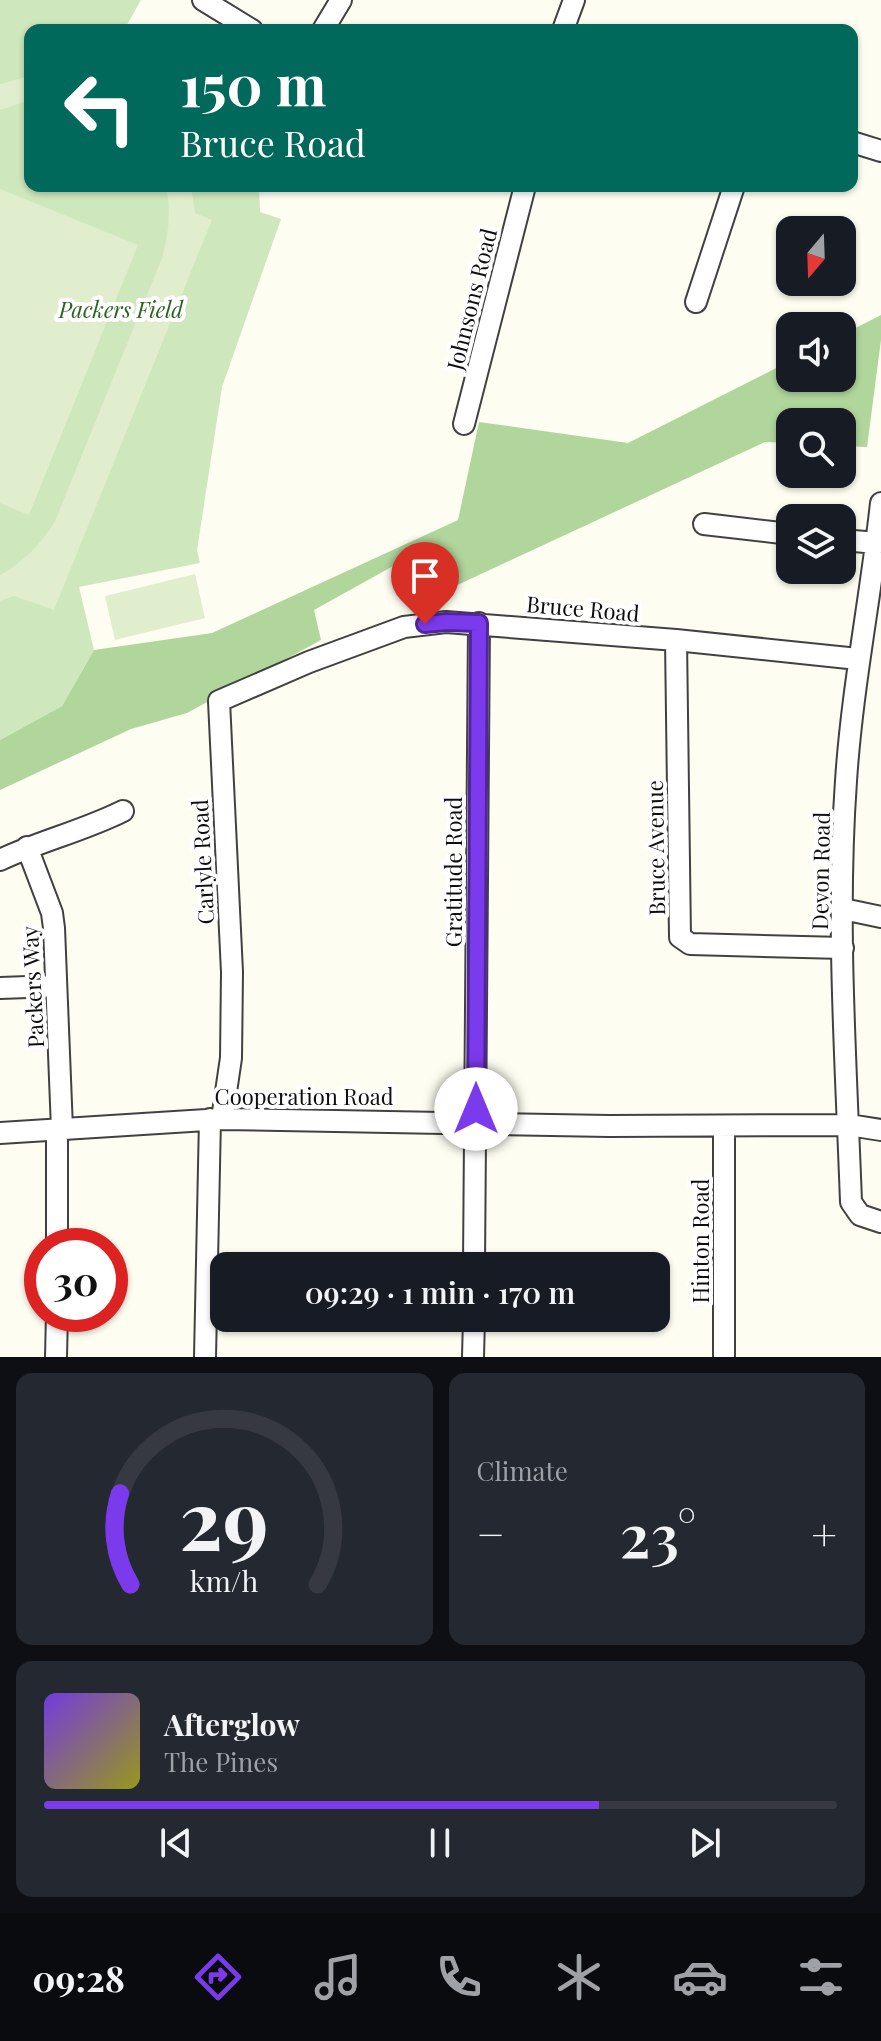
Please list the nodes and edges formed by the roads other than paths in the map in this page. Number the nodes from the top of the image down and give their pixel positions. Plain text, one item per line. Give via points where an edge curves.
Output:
1 (203, 0) edge
2 (341, 0) edge
3 (574, 0) edge
4 (242, 24) edge
5 (327, 24) edge
6 (565, 24) edge
7 (858, 144) edge
8 (881, 151) edge
9 (523, 192) edge
10 (732, 192) edge
11 (696, 302) dead end
12 (464, 424) dead end
13 (881, 503) edge
14 (704, 524) dead end
15 (776, 534) edge
16 (856, 541) edge
17 (877, 543) junction
18 (479, 623) junction
19 (676, 640) junction
20 (867, 648) edge
21 (309, 662) joint
22 (123, 811) dead end
23 (27, 847) junction
24 (0, 860) edge
25 (843, 909) junction
26 (881, 917) edge
27 (843, 948) junction
28 (56, 986) junction
29 (0, 988) edge
30 (216, 1119) junction
31 (476, 1121) junction
32 (849, 1125) junction
33 (724, 1126) junction
34 (59, 1130) junction
35 (881, 1130) edge
36 (0, 1133) edge
37 (881, 1222) edge
38 (57, 1228) edge
39 (474, 1252) edge
40 (57, 1332) edge
41 (474, 1332) edge
42 (56, 1357) edge
43 (205, 1357) edge
44 (473, 1357) edge
45 (724, 1357) edge

1 - 4 street
2 - 5 street
3 - 6 street
7 - 8 street
9 - 12 street, Johnsons Road
10 - 11 street
13 - 17 street, Devon Road
14 - 15 street via 731,536
16 - 17 street
17 - 20 street, Devon Road
18 - 19 street, Bruce Road
18 - 21 street, Bruce Road via 404,627
18 - 31 street, Gratitude Road
19 - 20 street, Bruce Road
19 - 27 street, Bruce Avenue via 680,937 690,944
20 - 25 street, Devon Road via 845,786
21 - 30 street, Carlyle Road via 219,701 232,972 231,1058
22 - 23 street
23 - 24 street
23 - 28 street, Packers Way via 52,913
25 - 26 street
25 - 27 street, Devon Road
27 - 32 street, Devon Road
28 - 29 street
28 - 34 street, Packers Way
30 - 31 street, Cooperation Road
30 - 34 street, Cooperation Road
30 - 43 street, Carlyle Road
31 - 33 street, Cooperation Road
31 - 39 street, Gratitude Road
32 - 33 street, Cooperation Road
32 - 35 street, Cooperation Road
32 - 37 street, Devon Road via 852,1205 866,1218
33 - 45 street, Hinton Road
34 - 36 street, Cooperation Road
34 - 38 street, Packers Way
40 - 42 street
41 - 44 street

